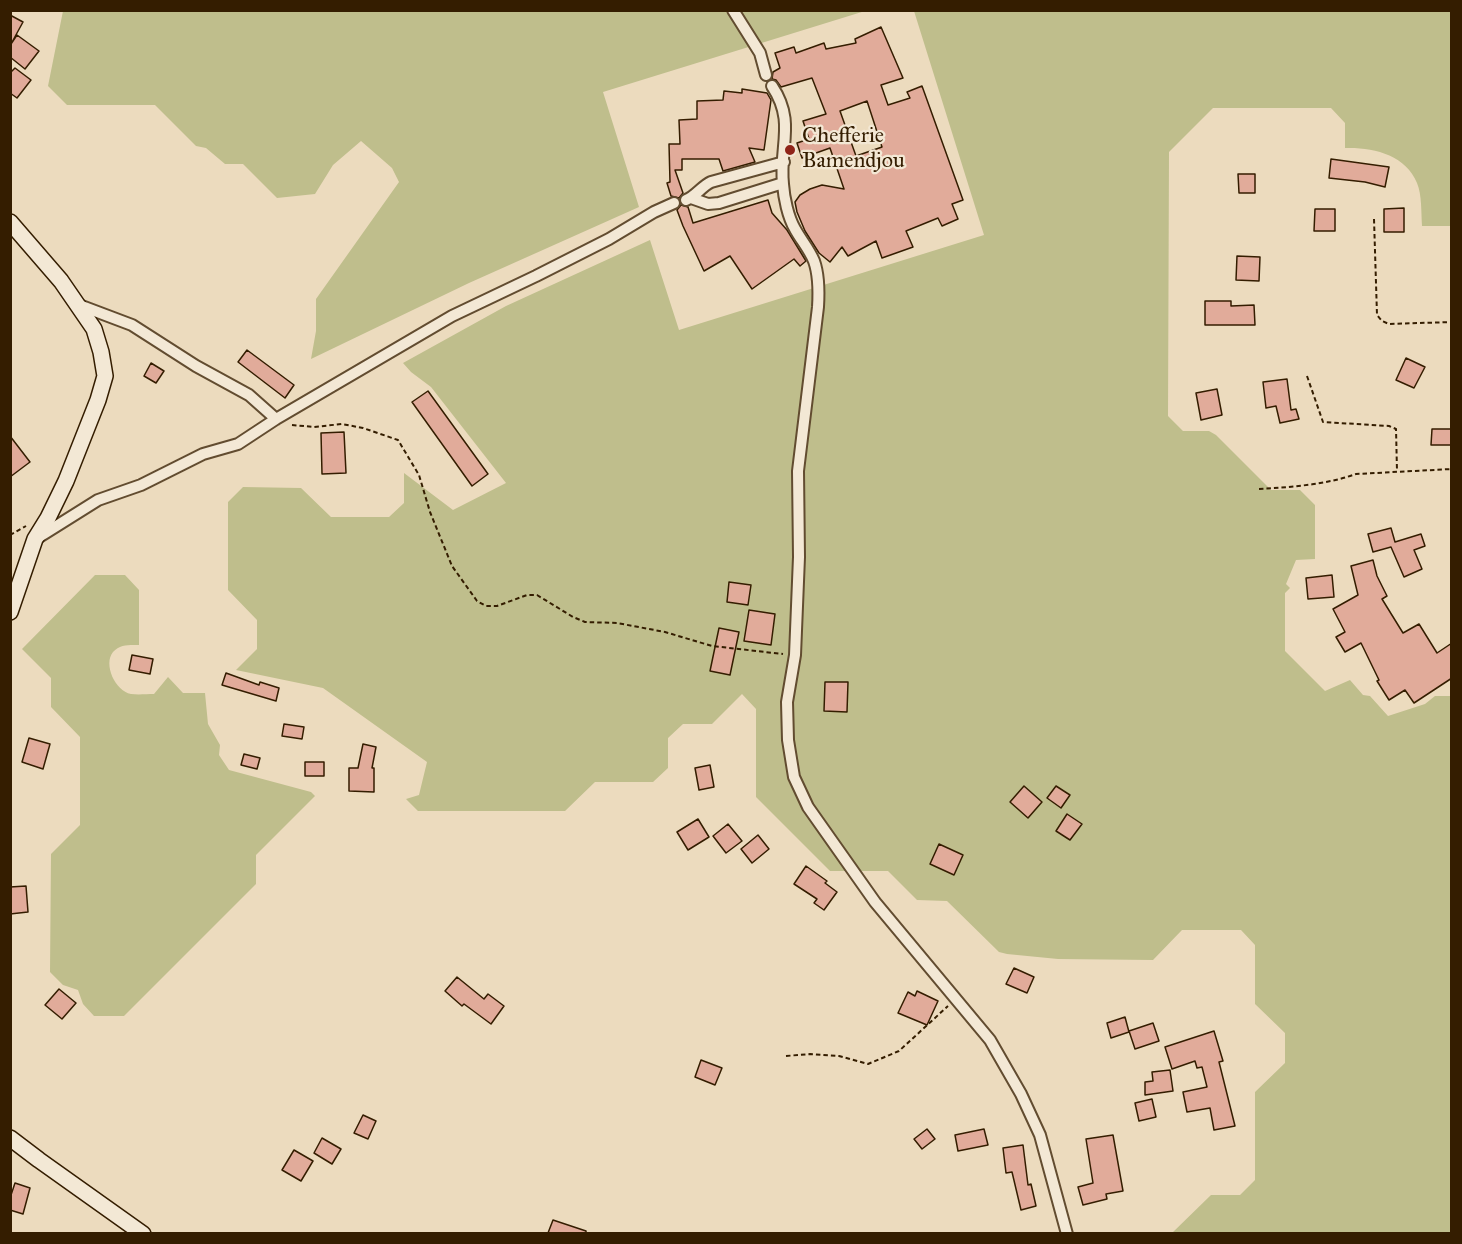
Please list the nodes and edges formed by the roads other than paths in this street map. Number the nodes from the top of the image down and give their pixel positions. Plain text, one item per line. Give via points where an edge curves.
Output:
1 (733, 10) edge
2 (766, 75) dead end
3 (772, 86) dead end
4 (784, 162) junction
5 (783, 183) junction
6 (674, 203) dead end
7 (10, 222) edge
8 (79, 305) junction
9 (276, 419) junction
10 (34, 539) junction
11 (10, 612) edge
12 (10, 1138) edge
13 (143, 1233) edge
14 (1067, 1233) edge

1 - 2 street via 760,53
3 - 4 street via 785,113
4 - 5 street
4 - 5 street via 711,182 688,199 719,203
5 - 14 street via 794,227 814,262 819,283 798,471 795,655 787,702 794,777 808,807 875,902 990,1040 1040,1135
6 - 9 street via 452,316
7 - 8 main road
8 - 9 street via 132,325 249,395
8 - 10 main road via 94,329 105,376 66,481
9 - 10 street via 238,444 203,454 141,485 98,500
10 - 11 main road
12 - 13 main road

